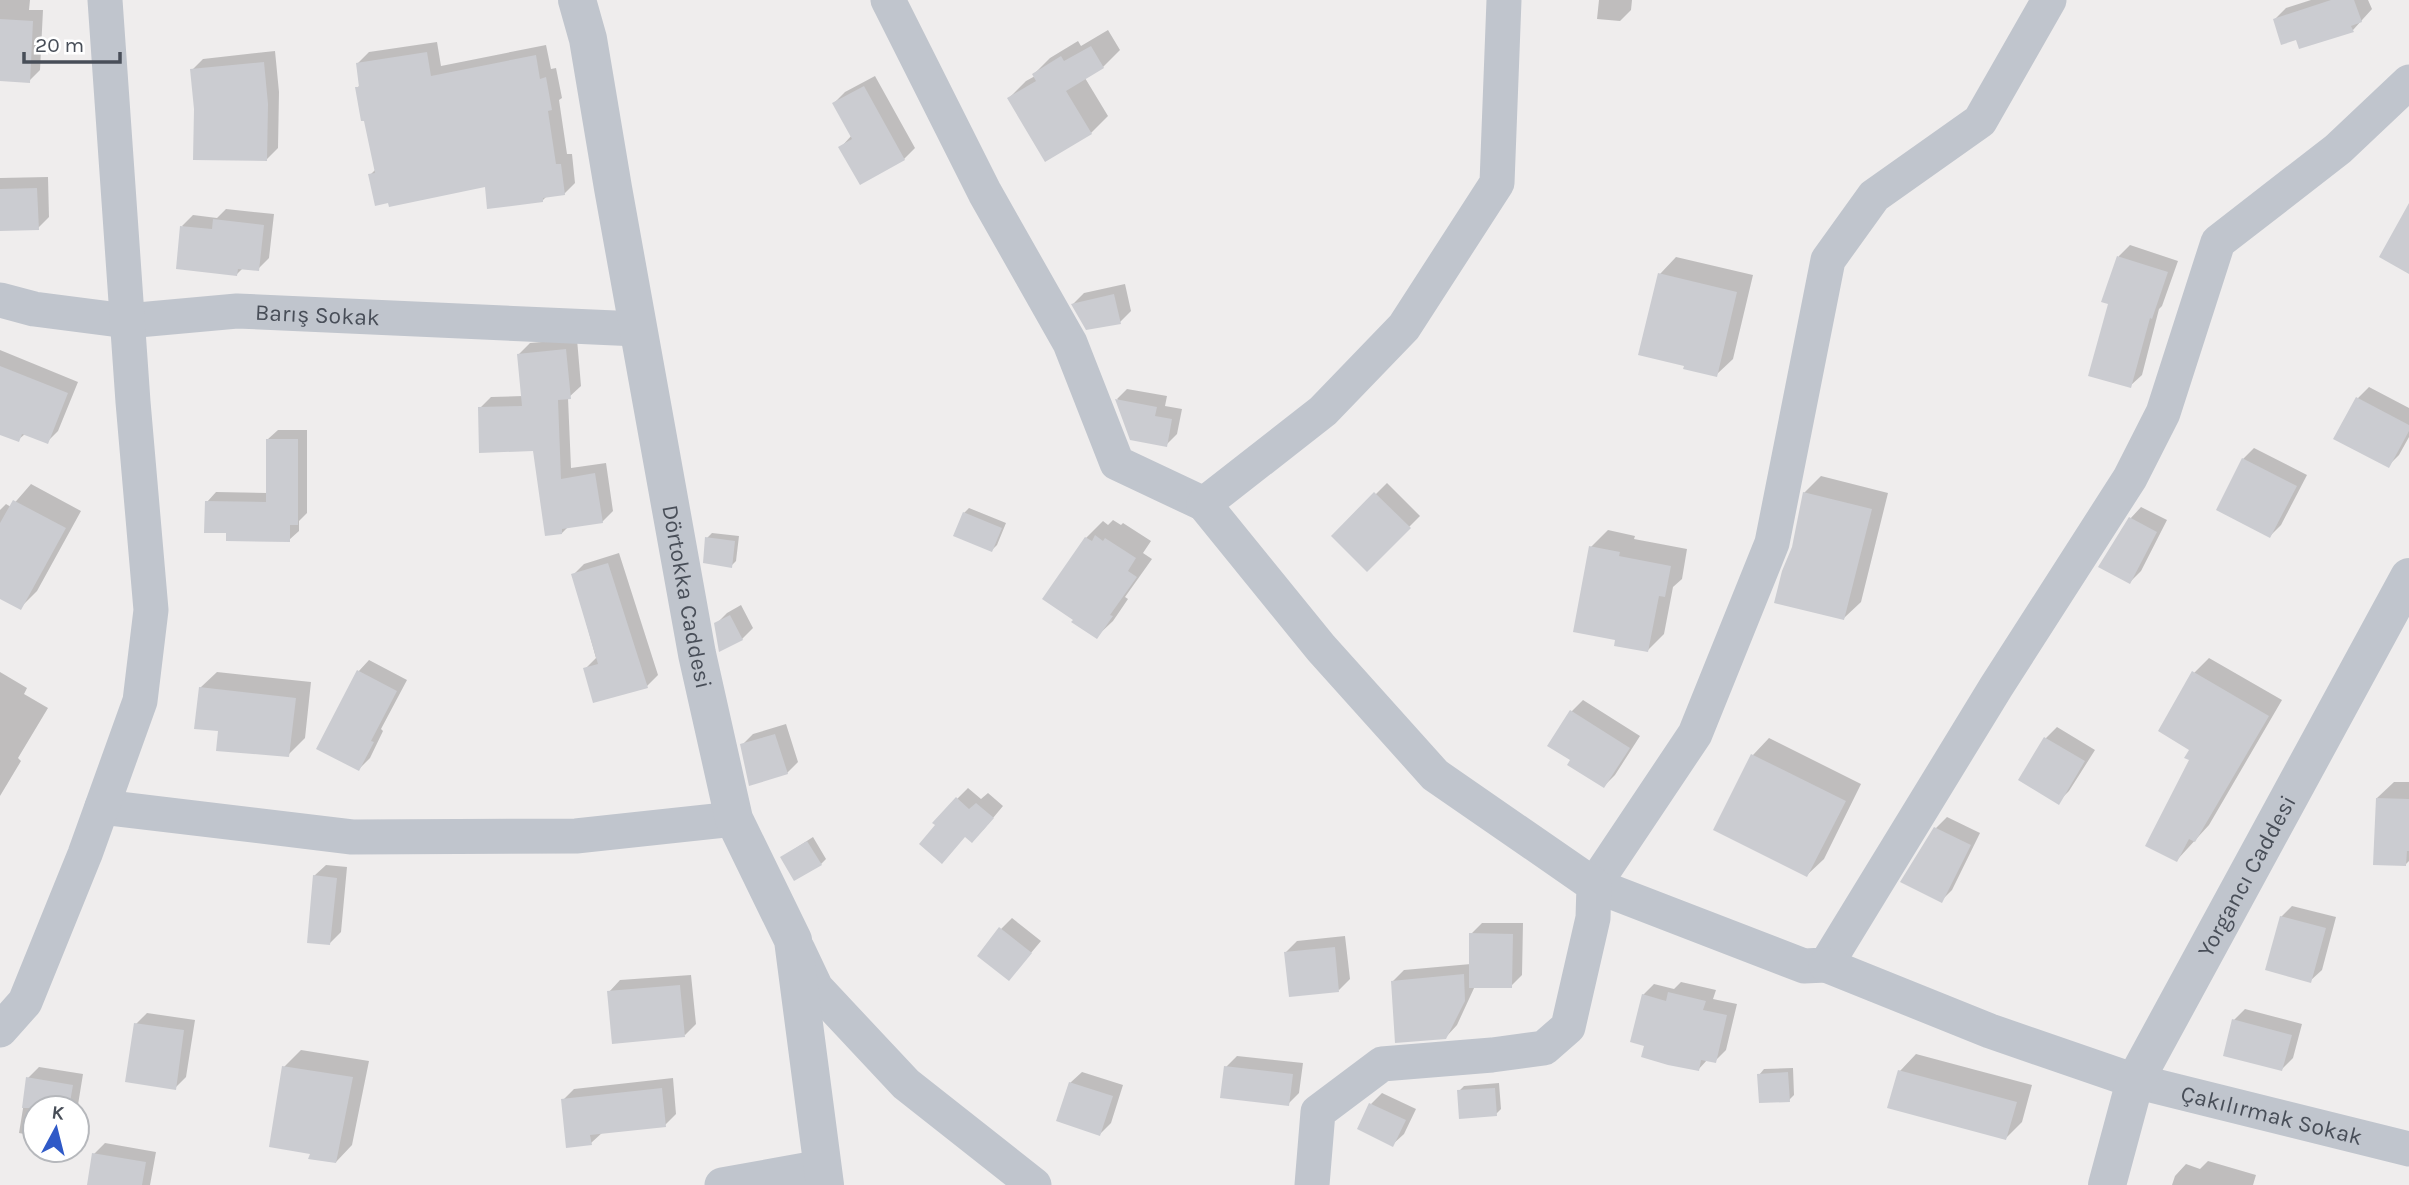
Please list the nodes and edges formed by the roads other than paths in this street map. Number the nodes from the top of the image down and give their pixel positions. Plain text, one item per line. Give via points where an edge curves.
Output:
1 (106, 0) edge
2 (577, 0) edge
3 (888, 0) edge
4 (1504, 0) edge
5 (2049, 0) edge
6 (2409, 82) edge
7 (0, 300) edge
8 (127, 321) junction
9 (638, 329) junction
10 (1204, 504) junction
11 (2409, 577) edge
12 (102, 807) junction
13 (734, 819) junction
14 (1594, 886) junction
15 (793, 940) junction
16 (1826, 965) junction
17 (0, 1030) edge
18 (2134, 1081) junction
19 (2409, 1149) edge
20 (823, 1176) edge
21 (722, 1185) edge
22 (1034, 1185) edge
23 (1312, 1185) edge
24 (2107, 1185) edge

1 - 8 street
2 - 9 street, Dörtokka Caddesi via 588,39
3 - 10 street via 985,193 1070,343 1117,463
4 - 10 street via 1497,183 1404,327 1323,411
5 - 14 street via 1980,121 1874,196 1828,260 1772,543 1695,734
6 - 16 street via 2338,149 2218,242 2163,413 2130,478
7 - 8 street, Barış Sokak
8 - 9 street, Barış Sokak via 237,311
8 - 12 street via 151,610 140,701
9 - 13 street, Dörtokka Caddesi via 697,653
10 - 14 street, Çakılırmak Sokak via 1321,648 1435,775
11 - 18 street, Yorgancı Caddesi
12 - 13 street via 352,837 576,836
12 - 17 street via 25,1002
13 - 15 street, Dörtokka Caddesi
14 - 16 street, Çakılırmak Sokak via 1804,966
14 - 23 street via 1593,918 1568,1027 1544,1048 1382,1064 1318,1112
15 - 20 street, Dörtokka Caddesi
15 - 22 street via 816,988 906,1084
16 - 18 street, Çakılırmak Sokak via 1990,1031
18 - 19 street, Çakılırmak Sokak
18 - 24 street, Yorgancı Caddesi
20 - 21 street

